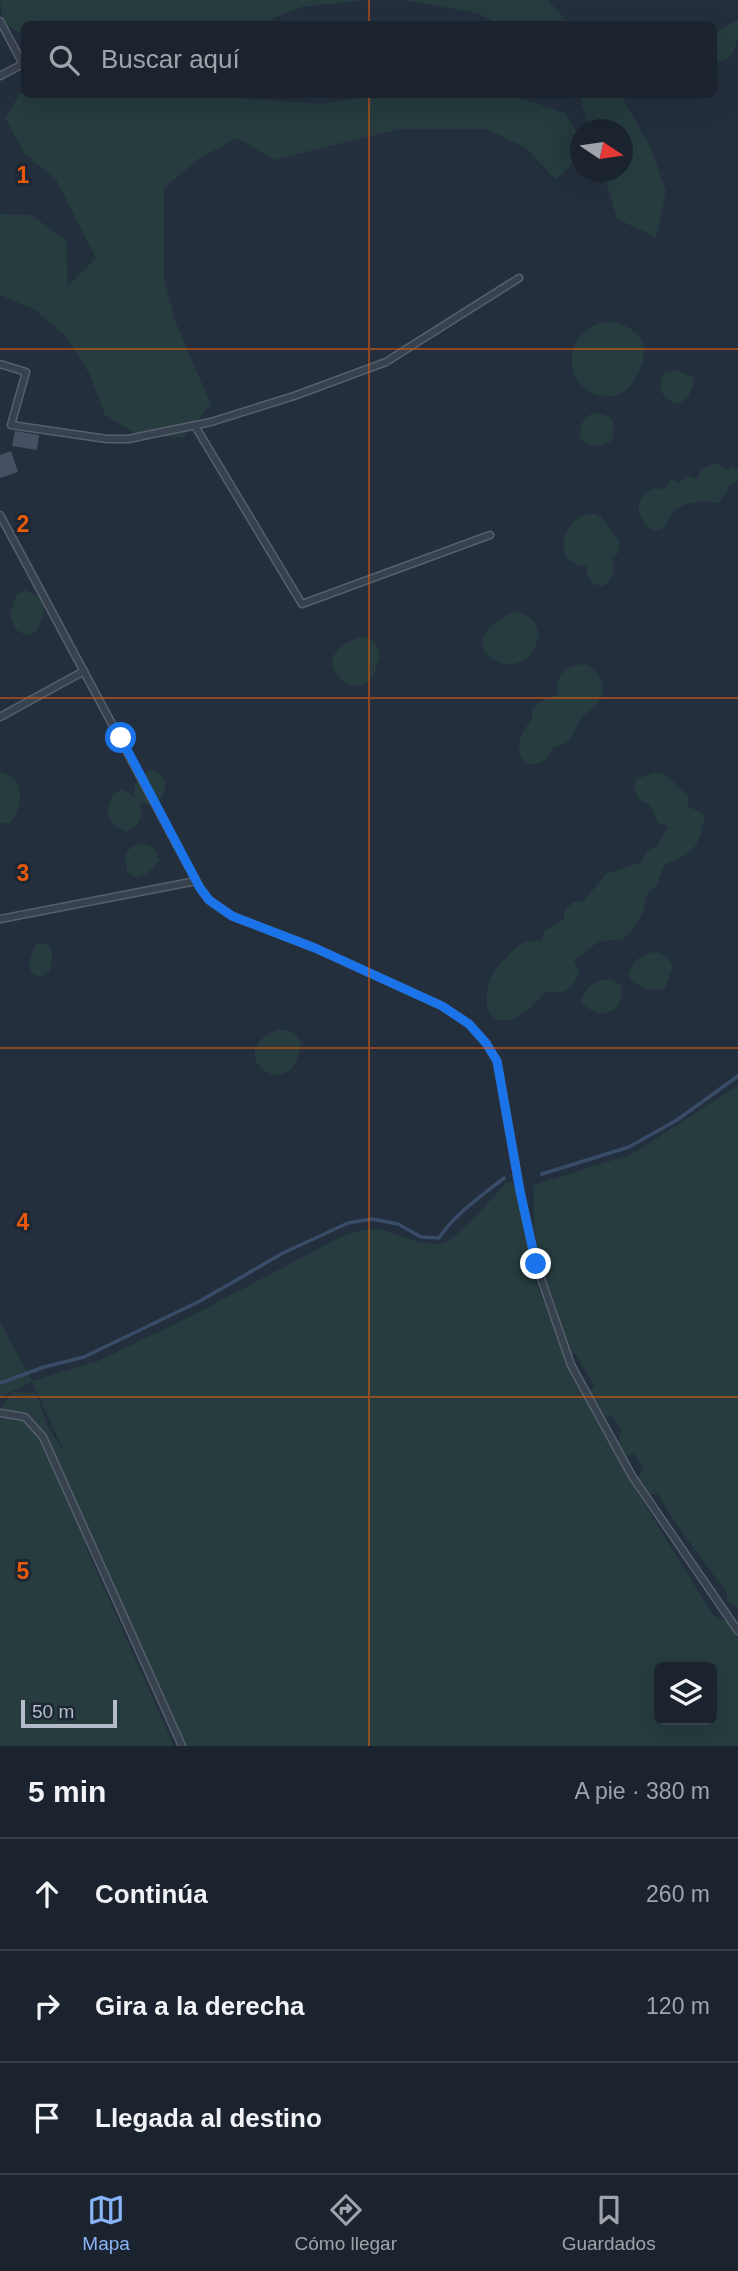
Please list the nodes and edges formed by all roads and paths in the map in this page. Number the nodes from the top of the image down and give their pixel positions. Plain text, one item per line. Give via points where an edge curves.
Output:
1 (0, 21) edge
2 (21, 61) edge
3 (21, 66) edge
4 (0, 76) edge
5 (519, 278) dead end
6 (0, 364) edge
7 (195, 426) junction
8 (0, 515) edge
9 (490, 535) dead end
10 (84, 671) junction
11 (0, 717) edge
12 (196, 881) junction
13 (0, 919) edge
14 (0, 1413) edge
15 (738, 1631) edge
16 (182, 1746) edge

1 - 2 lane
3 - 4 lane
5 - 7 lane via 386,362
6 - 7 lane via 26,372 10,425 107,439
7 - 9 lane via 302,604
8 - 10 lane
10 - 11 lane
10 - 12 lane
12 - 13 lane
12 - 15 lane via 209,900 232,916 442,1006 469,1024 486,1043 497,1061 536,1264 571,1365 632,1476
14 - 16 lane via 25,1417 43,1437

